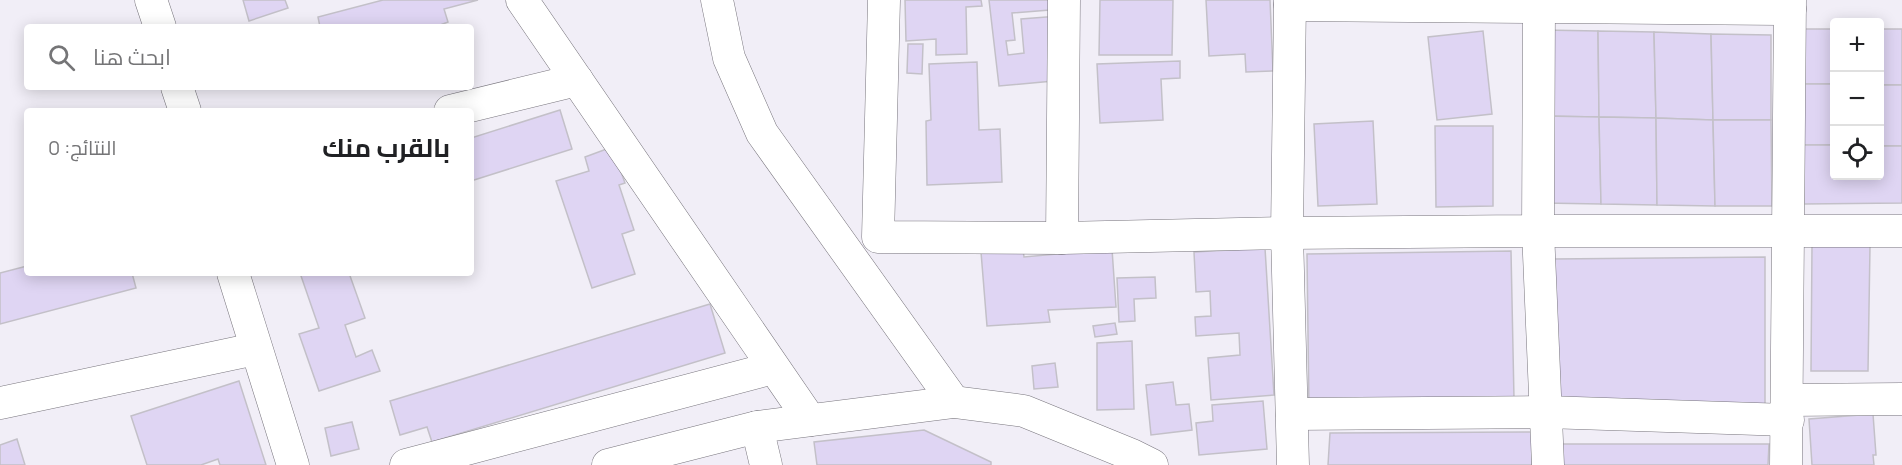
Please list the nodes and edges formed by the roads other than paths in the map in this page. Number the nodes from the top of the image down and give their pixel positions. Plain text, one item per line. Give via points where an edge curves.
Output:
1 (152, 0) edge
2 (522, 0) edge
3 (717, 0) edge
4 (884, 0) edge
5 (1064, 0) edge
6 (1290, 3) edge
7 (1790, 5) edge
8 (1539, 7) junction
9 (158, 24) edge
10 (577, 80) junction
11 (178, 90) edge
12 (184, 108) edge
13 (462, 108) edge
14 (1538, 231) junction
15 (1789, 231) junction
16 (1902, 231) edge
17 (1287, 233) junction
18 (1062, 237) junction
19 (234, 276) edge
20 (255, 349) junction
21 (773, 368) junction
22 (1902, 399) edge
23 (954, 402) junction
24 (0, 403) edge
25 (1788, 410) junction
26 (1546, 412) junction
27 (1292, 414) junction
28 (810, 420) junction
29 (757, 427) junction
30 (293, 465) edge
31 (406, 465) edge
32 (608, 465) edge
33 (766, 465) edge
34 (1152, 465) edge
35 (1293, 465) edge
36 (1548, 465) edge
37 (1786, 465) edge

1 - 9 street
2 - 10 street
3 - 23 street via 729,58 762,133
4 - 18 street via 878,237
5 - 18 street
6 - 8 street
6 - 17 street
7 - 8 street
7 - 15 street
8 - 14 street
10 - 13 street
10 - 21 street
11 - 12 street
14 - 15 street
14 - 17 street
14 - 26 street
15 - 16 street
15 - 25 street
17 - 18 street
17 - 27 street
19 - 20 street
20 - 24 street
20 - 30 street
21 - 28 street
21 - 31 street
22 - 25 street
23 - 28 street
23 - 34 street via 1024,411
25 - 26 street
25 - 37 street
26 - 27 street
26 - 36 street
27 - 35 street
28 - 29 street
29 - 32 street
29 - 33 street

